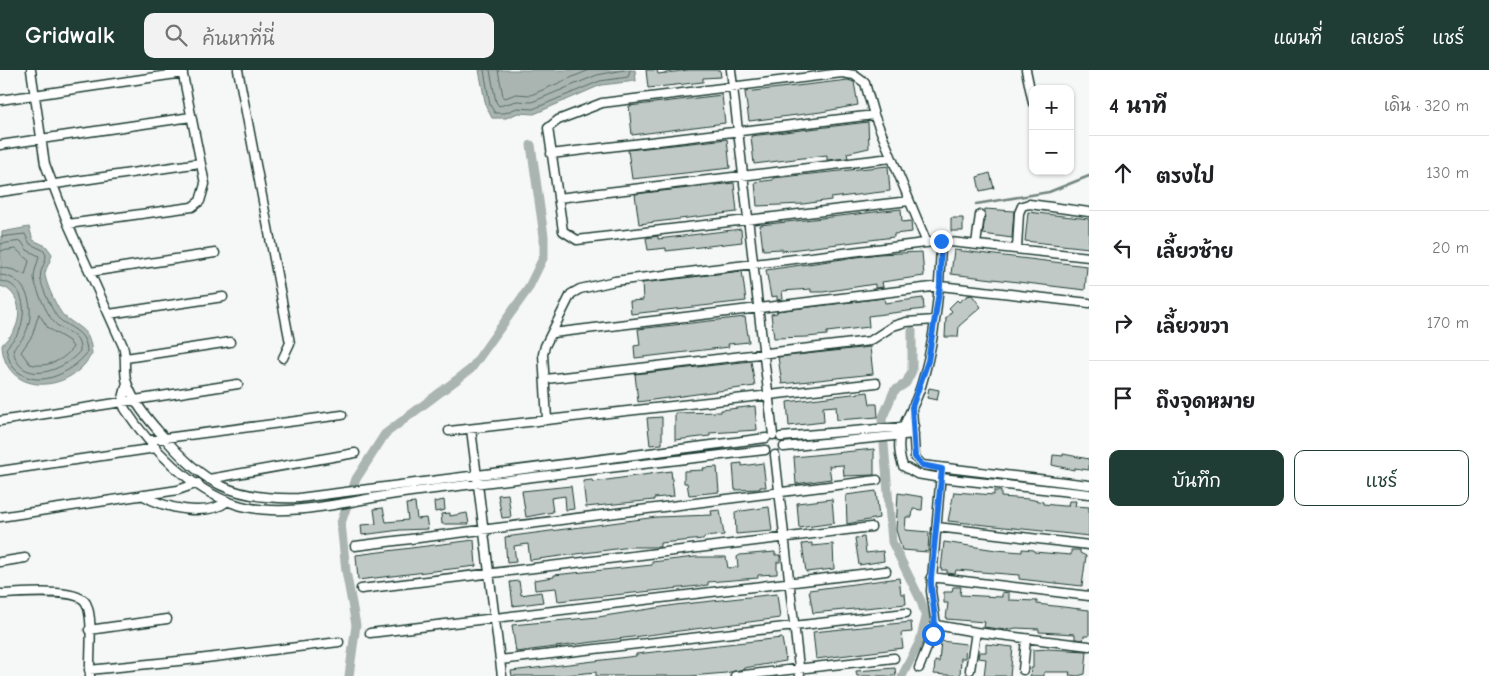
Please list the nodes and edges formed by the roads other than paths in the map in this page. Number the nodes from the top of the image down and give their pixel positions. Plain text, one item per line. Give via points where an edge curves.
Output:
1 (31, 70) edge
2 (238, 70) edge
3 (731, 70) edge
4 (1026, 70) edge
5 (182, 71) edge
6 (1029, 85) edge
7 (733, 87) junction
8 (35, 95) junction
9 (0, 100) edge
10 (874, 115) junction
11 (191, 117) junction
12 (738, 131) junction
13 (42, 139) junction
14 (0, 145) edge
15 (551, 154) junction
16 (892, 158) junction
17 (200, 163) junction
18 (743, 176) junction
19 (52, 184) junction
20 (0, 192) edge
21 (558, 198) junction
22 (909, 201) junction
23 (1089, 212) edge
24 (980, 215) dead end
25 (748, 220) junction
26 (68, 224) junction
27 (941, 241) junction
28 (927, 243) junction
29 (976, 244) junction
30 (1017, 248) junction
31 (215, 253) dead end
32 (1089, 257) edge
33 (753, 264) junction
34 (90, 272) junction
35 (940, 286) junction
36 (223, 297) dead end
37 (1089, 303) edge
38 (758, 308) junction
39 (109, 314) junction
40 (935, 320) junction
41 (553, 333) junction
42 (230, 342) dead end
43 (763, 352) junction
44 (126, 358) junction
45 (283, 358) dead end
46 (546, 378) junction
47 (127, 383) junction
48 (876, 383) dead end
49 (238, 384) dead end
50 (768, 396) junction
51 (135, 400) junction
52 (122, 402) junction
53 (912, 407) junction
54 (342, 415) dead end
55 (547, 420) junction
56 (0, 421) edge
57 (471, 429) junction
58 (914, 430) junction
59 (449, 431) dead end
60 (901, 431) junction
61 (888, 432) junction
62 (773, 437) junction
63 (164, 438) junction
64 (150, 440) junction
65 (784, 447) junction
66 (156, 448) junction
67 (765, 450) junction
68 (355, 453) dead end
69 (775, 455) junction
70 (621, 456) junction
71 (623, 467) junction
72 (942, 469) junction
73 (0, 471) edge
74 (476, 474) junction
75 (941, 478) junction
76 (1032, 478) junction
77 (208, 480) junction
78 (876, 480) dead end
79 (408, 482) junction
80 (195, 484) junction
81 (478, 484) junction
82 (1089, 485) edge
83 (1030, 487) junction
84 (410, 492) junction
85 (779, 492) junction
86 (1089, 494) edge
87 (142, 496) junction
88 (300, 498) junction
89 (228, 501) junction
90 (300, 508) junction
91 (0, 517) edge
92 (871, 527) dead end
93 (937, 527) junction
94 (483, 528) junction
95 (784, 537) junction
96 (355, 546) dead end
97 (1089, 546) edge
98 (25, 558) dead end
99 (0, 562) edge
100 (886, 571) dead end
101 (489, 574) junction
102 (931, 578) junction
103 (789, 582) junction
104 (361, 589) dead end
105 (0, 594) edge
106 (1089, 596) edge
107 (906, 613) dead end
108 (495, 618) junction
109 (167, 620) dead end
110 (936, 625) junction
111 (794, 626) junction
112 (89, 630) junction
113 (976, 632) junction
114 (370, 633) dead end
115 (1026, 639) junction
116 (339, 642) dead end
117 (1089, 646) edge
118 (894, 658) dead end
119 (500, 660) junction
120 (919, 668) dead end
121 (970, 670) dead end
122 (1023, 670) dead end
123 (799, 672) edge
124 (90, 673) edge
125 (502, 676) edge
126 (736, 676) edge

1 - 8 street
2 - 45 street via 290,343
3 - 7 street
4 - 6 street
5 - 8 street
5 - 11 street
7 - 10 street via 850,74 864,83
7 - 12 street
7 - 15 street via 602,103 585,109 551,124 547,136
8 - 9 street
8 - 13 street
10 - 12 street
10 - 16 street
11 - 13 street
11 - 17 street
12 - 15 street
12 - 18 street
13 - 14 street
13 - 19 street
15 - 21 street
16 - 18 street
16 - 22 street
17 - 19 street
17 - 26 street via 204,194 192,207
18 - 21 street
18 - 25 street
19 - 20 street
19 - 26 street
21 - 25 street via 563,231 577,240
22 - 25 street
22 - 28 street
23 - 30 street via 1029,204 1022,206
24 - 29 street
25 - 33 street
26 - 34 street
27 - 28 street
27 - 29 street
27 - 35 street
28 - 33 street
29 - 30 street
30 - 32 street
31 - 34 street
33 - 38 street
33 - 41 street via 615,281 580,289 571,294
34 - 39 street
35 - 37 street
35 - 38 street
35 - 40 street
36 - 39 street
38 - 41 street
38 - 43 street
39 - 44 street
40 - 43 street via 893,326 870,341
40 - 53 street via 928,361
41 - 46 street via 543,354
42 - 44 street
43 - 46 street
43 - 50 street
44 - 47 street
46 - 55 street
47 - 51 street
47 - 52 street
48 - 50 street
49 - 51 street
50 - 55 street
50 - 62 street
51 - 52 street
51 - 63 street
52 - 56 street
52 - 64 street
53 - 58 street
53 - 60 street
54 - 63 street
55 - 57 street
57 - 59 street
57 - 74 street
58 - 60 street
58 - 72 street via 917,462
60 - 61 street
60 - 75 street via 903,466 917,474
61 - 62 street via 873,429
61 - 65 street via 872,438
62 - 65 street
62 - 67 street via 764,444
62 - 70 street
63 - 64 street
63 - 77 street
64 - 66 street
65 - 69 street
66 - 73 street
66 - 80 street
67 - 69 street
67 - 71 street
68 - 77 street
69 - 85 street
70 - 71 street
70 - 74 street
71 - 81 street
72 - 75 street
72 - 76 street
74 - 79 street
74 - 81 street
75 - 83 street
75 - 93 street
76 - 82 street
76 - 83 street
77 - 80 street
77 - 88 street via 249,496
78 - 85 street
79 - 84 street
79 - 88 street
80 - 87 street
80 - 89 street
81 - 84 street
81 - 94 street
83 - 86 street
84 - 90 street
85 - 94 street
85 - 95 street
87 - 89 street via 171,508 213,508
87 - 91 street
88 - 90 street
89 - 90 street via 271,510
92 - 95 street
93 - 97 street
93 - 102 street
94 - 96 street
94 - 101 street
95 - 101 street
95 - 103 street
98 - 99 street
100 - 103 street
101 - 104 street
101 - 108 street
102 - 106 street
102 - 110 street
103 - 108 street
103 - 111 street
105 - 112 street via 77,594 86,602
107 - 111 street
108 - 114 street
108 - 119 street
109 - 112 street
110 - 113 street
110 - 120 street
111 - 119 street
111 - 123 street
112 - 124 street
113 - 115 street
113 - 121 street
115 - 117 street
115 - 122 street
116 - 124 street
118 - 123 street
119 - 125 street
123 - 126 street

